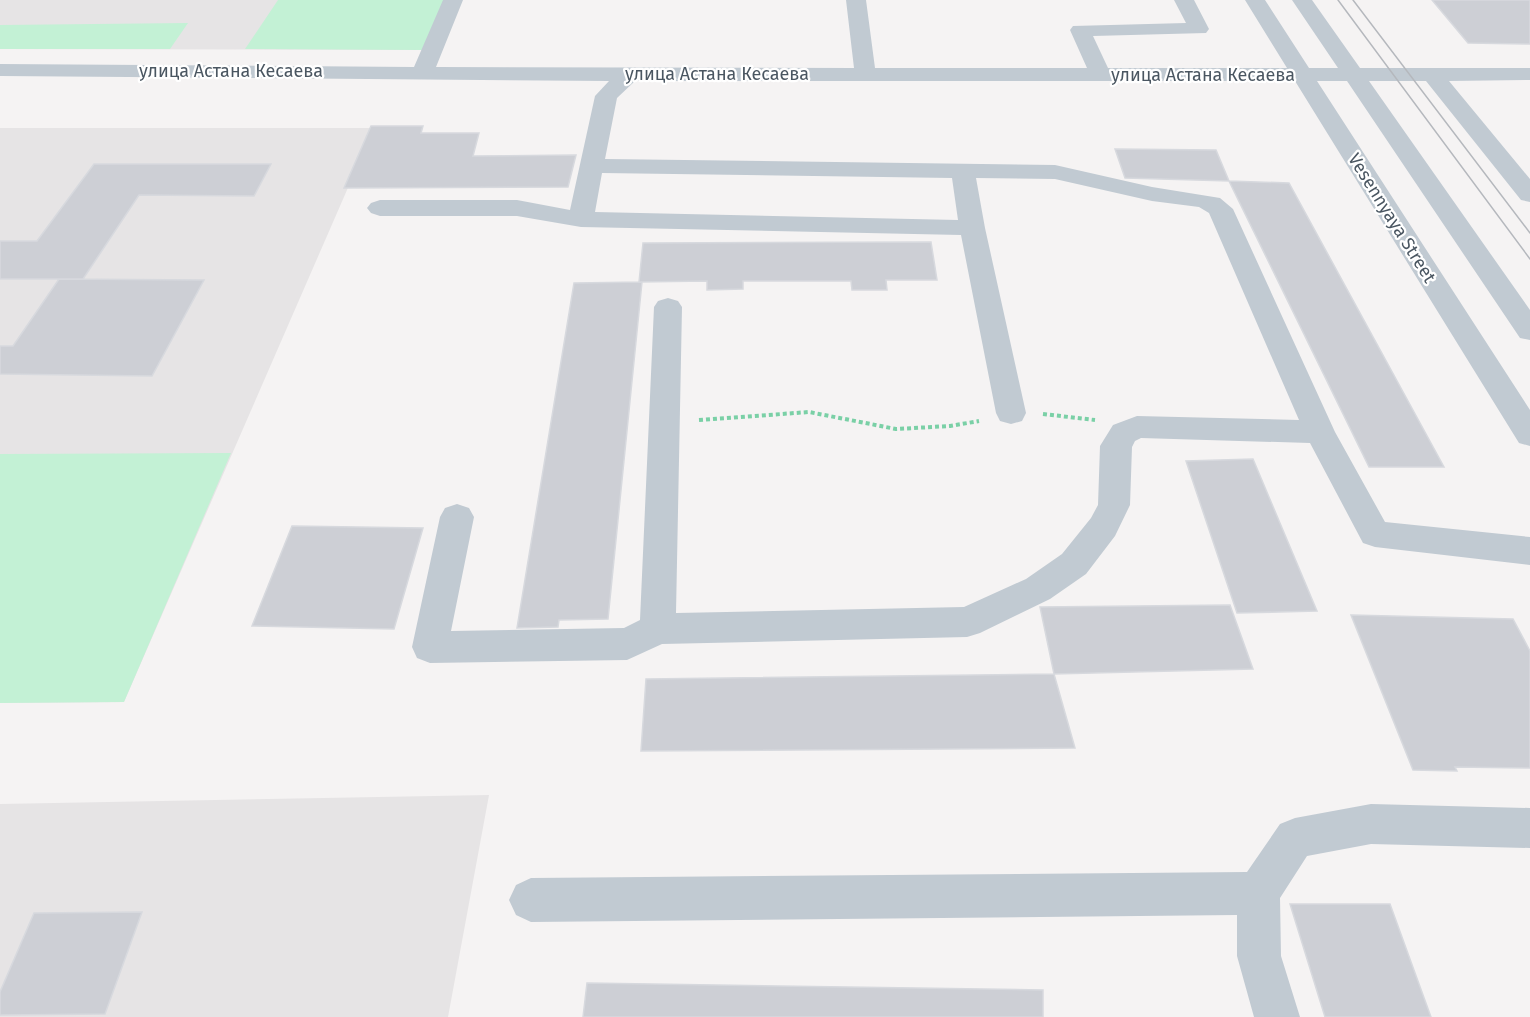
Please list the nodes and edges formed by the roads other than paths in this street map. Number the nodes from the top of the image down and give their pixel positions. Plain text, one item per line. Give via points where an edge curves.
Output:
1 (453, 0) edge
2 (856, 0) edge
3 (1184, 0) edge
4 (1255, 0) edge
5 (1302, 0) edge
6 (0, 70) edge
7 (423, 72) junction
8 (865, 74) junction
9 (1530, 74) edge
10 (629, 75) junction
11 (1101, 75) junction
12 (1303, 75) junction
13 (1353, 75) junction
14 (1433, 75) junction
15 (593, 166) junction
16 (963, 170) junction
17 (1530, 195) edge
18 (380, 208) dead end
19 (581, 219) junction
20 (972, 228) junction
21 (668, 307) dead end
22 (1530, 330) edge
23 (1011, 412) road end
24 (1320, 432) junction
25 (1530, 435) edge
26 (457, 517) dead end
27 (1530, 551) edge
28 (658, 628) junction
29 (1530, 828) edge
30 (1258, 893) junction
31 (531, 900) dead end
32 (1276, 1017) edge

1 - 7 street
2 - 8 street
3 - 11 street via 1199,29 1080,30
4 - 12 street, Vesennyaya Street
5 - 13 street
6 - 7 street, улица Астана Кесаева
7 - 10 street, улица Астана Кесаева
8 - 10 street, улица Астана Кесаева
8 - 11 street, улица Астана Кесаева
9 - 14 street, улица Астана Кесаева
10 - 15 street via 606,96
11 - 12 street, улица Астана Кесаева
12 - 13 street, улица Астана Кесаева
12 - 25 street, Vesennyaya Street
13 - 14 street, улица Астана Кесаева
13 - 22 street
14 - 17 street
15 - 16 street
15 - 19 street
16 - 20 street
16 - 24 street via 1055,172 1152,194 1199,200 1220,209
18 - 19 street via 517,208
19 - 20 street
20 - 23 street
21 - 28 street
24 - 27 street via 1375,534
24 - 28 street via 1137,427 1124,433 1116,446 1114,505 1103,527 1074,564 1038,589 967,622
26 - 28 street via 430,647 627,644
29 - 30 street via 1371,824 1295,838
30 - 31 street
30 - 32 street via 1259,956

